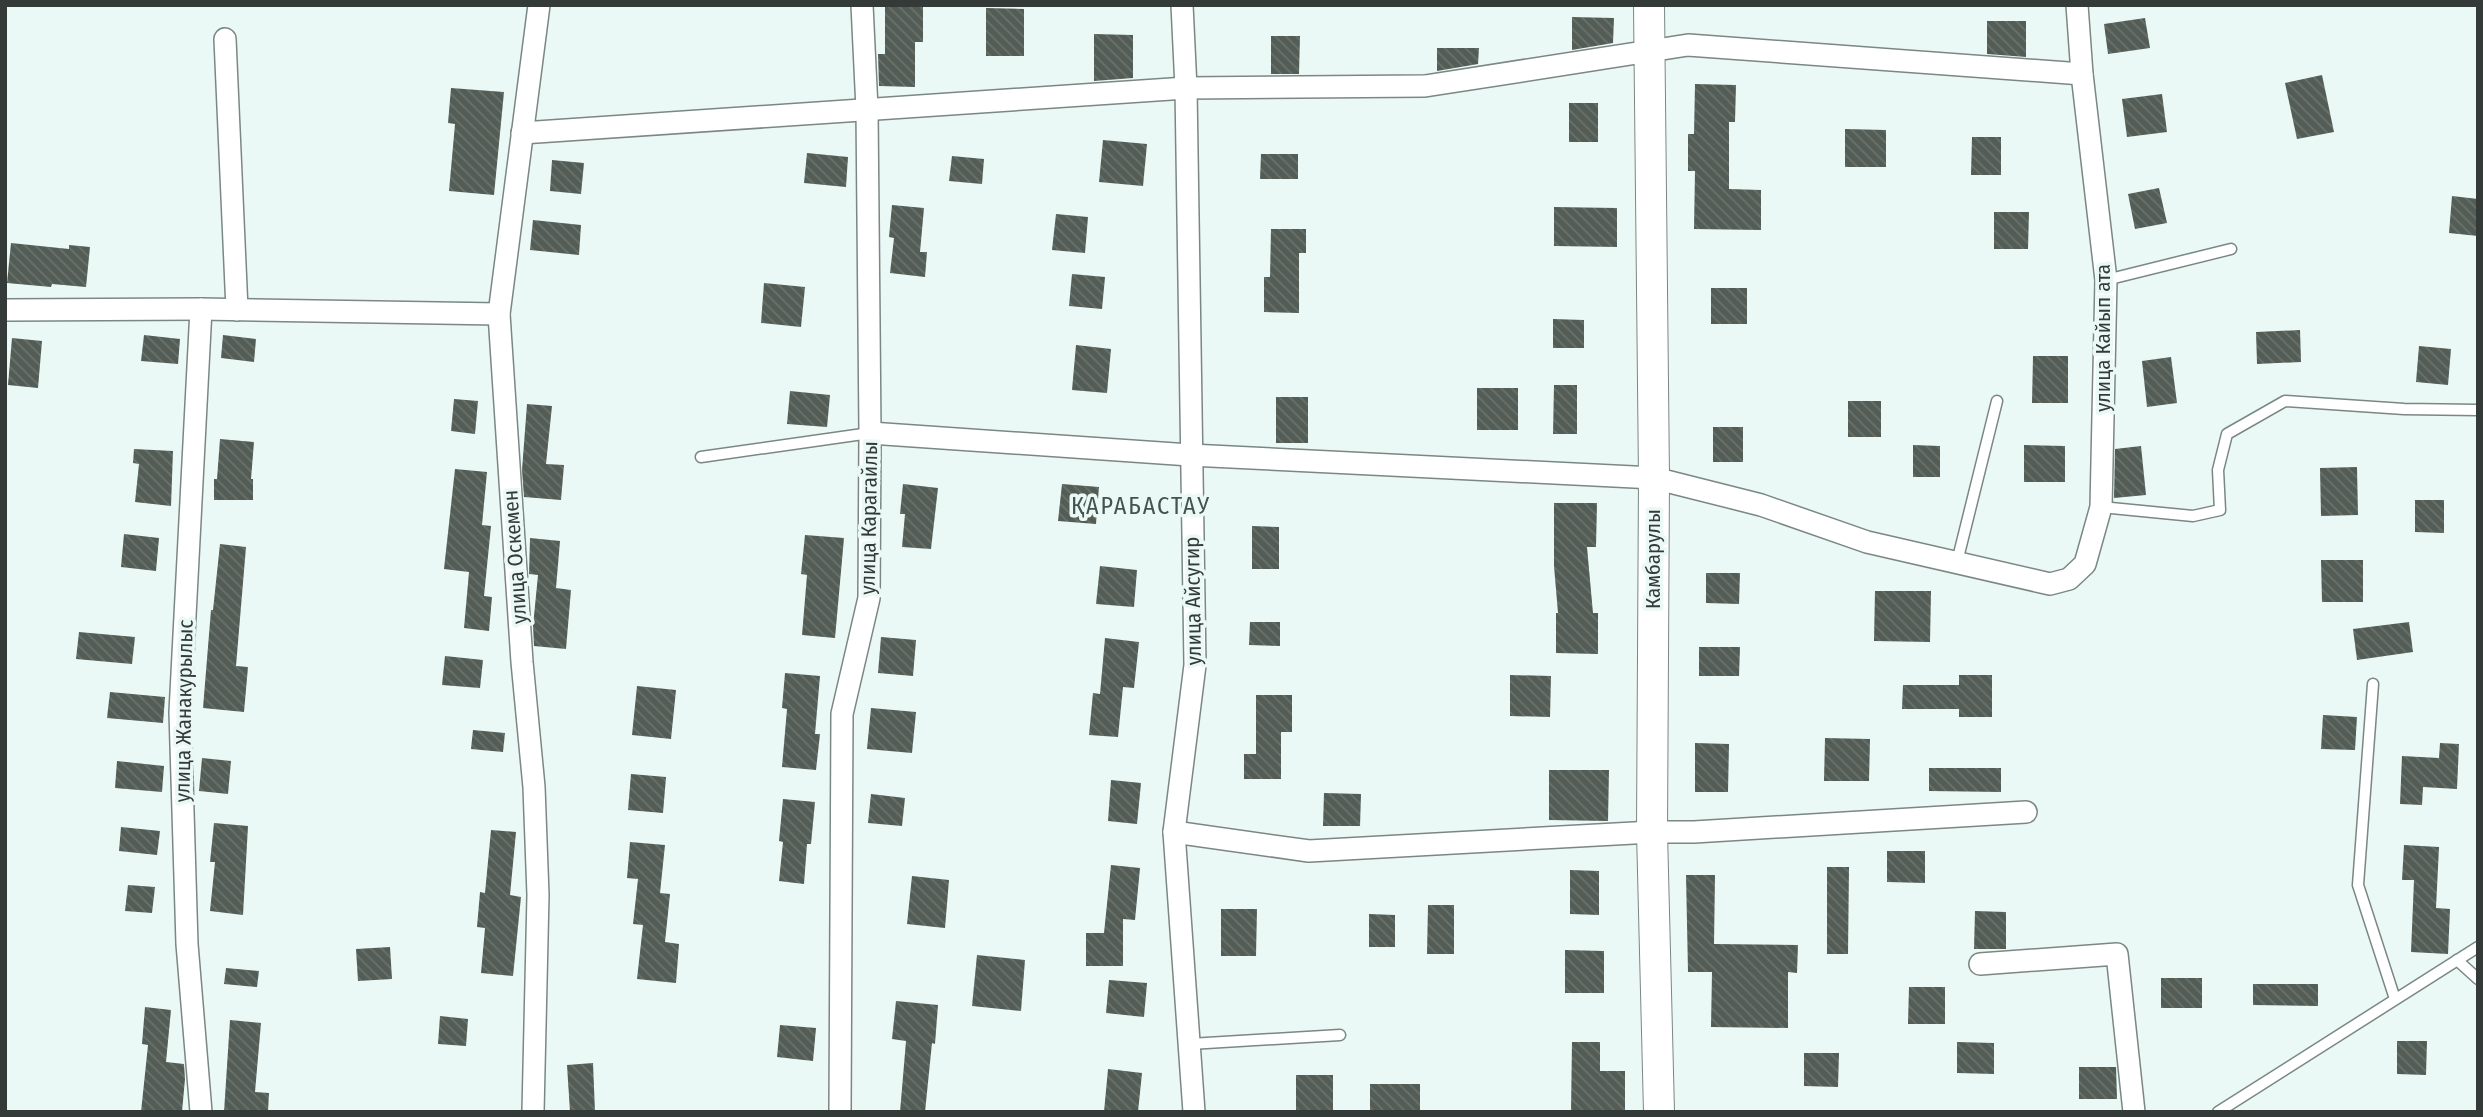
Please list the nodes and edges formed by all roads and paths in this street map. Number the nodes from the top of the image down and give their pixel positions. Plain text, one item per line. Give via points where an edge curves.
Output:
1 (539, 5) edge
2 (862, 5) edge
3 (1182, 5) edge
4 (1648, 5) edge
5 (2077, 5) edge
6 (225, 39) dead end
7 (1648, 51) junction
8 (2082, 74) junction
9 (1186, 88) junction
10 (867, 109) junction
11 (522, 133) junction
12 (2231, 249) dead end
13 (2106, 280) junction
14 (201, 309) junction
15 (5, 310) edge
16 (237, 310) junction
17 (499, 314) junction
18 (1997, 401) dead end
19 (2478, 410) edge
20 (870, 433) junction
21 (1190, 455) junction
22 (701, 457) dead end
23 (1654, 478) junction
24 (2101, 507) junction
25 (1957, 562) junction
26 (2374, 684) dead end
27 (2026, 812) dead end
28 (1174, 832) junction
29 (1652, 832) junction
30 (2478, 947) edge
31 (2457, 960) junction
32 (1980, 964) dead end
33 (2478, 979) edge
34 (2395, 999) junction
35 (1340, 1035) dead end
36 (1190, 1044) junction
37 (201, 1112) edge
38 (533, 1112) edge
39 (840, 1112) edge
40 (1194, 1112) edge
41 (1658, 1112) edge
42 (2134, 1112) edge
43 (2218, 1112) edge

1 - 11 street, улица Оскемен
2 - 10 street, улица Карагайлы
3 - 9 street, улица Айсугир
4 - 7 street, Камбарулы
5 - 8 street, улица Кайып ата
6 - 16 street
7 - 8 street via 1688,45
7 - 9 street via 1425,86
7 - 23 street, Камбарулы
8 - 13 street, улица Кайып ата
9 - 10 street
9 - 21 street, улица Айсугир
10 - 11 street
10 - 20 street, улица Карагайлы
11 - 17 street, улица Оскемен
12 - 13 lane
13 - 24 street, улица Кайып ата
14 - 15 street
14 - 16 street
14 - 37 street, улица Жанакурылыс via 180,712 187,944
16 - 17 street
17 - 38 street, улица Оскемен via 534,787 538,895
18 - 25 lane
19 - 24 lane via 2285,401 2227,434 2218,470 2220,510 2193,516
20 - 21 street
20 - 22 lane
20 - 39 street, улица Карагайлы via 869,598 842,714
21 - 23 street
21 - 28 street, улица Айсугир via 1195,665
23 - 25 street via 1761,505 1867,542
23 - 29 street, Камбарулы
24 - 25 street, улица Кайып ата via 2085,564 2069,579 2050,584
26 - 34 lane via 2358,884
27 - 29 street
28 - 29 street via 1310,851
28 - 36 street, улица Айсугир
29 - 41 street, Камбарулы
30 - 31 lane
31 - 33 lane
31 - 34 lane
32 - 42 street via 2117,954
34 - 43 lane
35 - 36 lane
36 - 40 street, улица Айсугир

